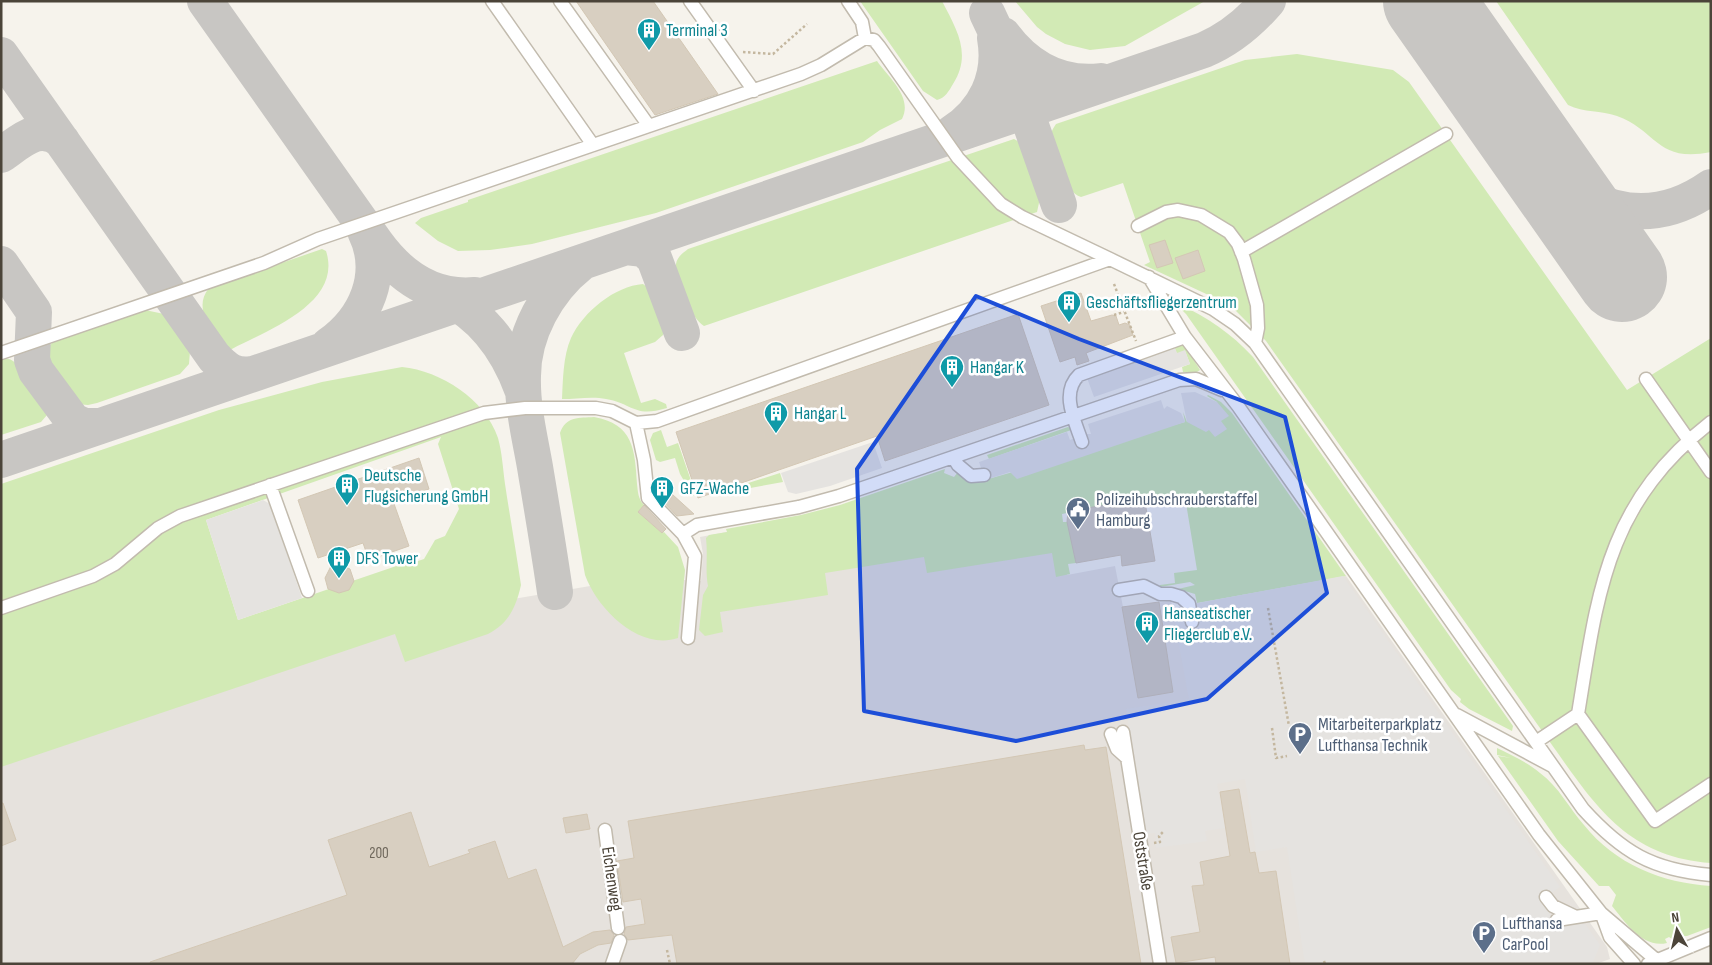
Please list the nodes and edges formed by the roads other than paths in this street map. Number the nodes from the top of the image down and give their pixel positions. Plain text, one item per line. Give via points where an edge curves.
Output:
1 (492, 1) edge
2 (560, 1) edge
3 (690, 1) edge
4 (848, 1) edge
5 (865, 38) junction
6 (754, 91) junction
7 (650, 126) junction
8 (1446, 134) dead end
9 (593, 145) junction
10 (1138, 226) dead end
11 (1241, 252) junction
12 (1110, 259) junction
13 (1149, 277) junction
14 (1185, 337) junction
15 (1255, 343) junction
16 (1, 353) edge
17 (1646, 379) dead end
18 (1226, 392) junction
19 (1074, 416) junction
20 (1711, 422) edge
21 (636, 423) junction
22 (1689, 440) junction
23 (1082, 442) dead end
24 (952, 457) junction
25 (1711, 472) edge
26 (984, 475) dead end
27 (270, 485) junction
28 (683, 534) junction
29 (1120, 590) dead end
30 (308, 591) dead end
31 (1, 608) edge
32 (1192, 622) dead end
33 (688, 638) dead end
34 (1454, 714) junction
35 (1578, 714) junction
36 (1117, 733) dead end
37 (1536, 742) junction
38 (1553, 767) junction
39 (1711, 784) edge
40 (605, 830) dead end
41 (1711, 875) edge
42 (1546, 896) dead end
43 (1601, 913) junction
44 (1576, 917) junction
45 (1557, 920) dead end
46 (618, 928) dead end
47 (1711, 938) edge
48 (620, 942) dead end
49 (1656, 962) edge
50 (612, 964) edge
51 (1160, 964) edge
52 (1634, 964) edge

1 - 9 lane
2 - 7 lane
3 - 6 lane
4 - 5 lane via 862,22
5 - 6 lane via 821,66
5 - 12 lane via 874,40 958,158 1000,204
6 - 7 lane
7 - 9 lane
8 - 11 lane
9 - 16 lane
10 - 11 lane via 1166,212 1190,212 1214,221 1229,232
11 - 15 lane via 1259,316
12 - 13 lane
12 - 21 lane via 656,421
13 - 14 lane
13 - 15 lane via 1213,309
14 - 18 lane
14 - 19 lane via 1079,375 1072,381 1070,389
15 - 37 lane
17 - 22 lane
18 - 19 lane via 1205,382 1179,380
18 - 34 lane
19 - 23 lane
19 - 24 lane
20 - 22 lane
21 - 27 lane via 612,410 596,408 526,408 484,413
21 - 28 lane via 648,498
22 - 25 lane
22 - 35 lane via 1643,492 1611,552 1594,612
24 - 26 lane via 971,476
24 - 28 lane via 839,496 799,507 697,525
27 - 30 lane
27 - 31 lane via 180,516 158,528 115,564 93,576
28 - 33 lane via 695,556
29 - 32 lane via 1144,586 1160,594 1181,597 1189,604
34 - 38 lane
34 - 43 lane via 1539,835
35 - 37 lane
35 - 39 lane via 1655,821
36 - 51 lane, Oststraße via 1127,758
37 - 38 lane
38 - 41 lane via 1583,809 1623,848 1664,867 1690,874
40 - 46 lane, Eichenweg
42 - 44 lane via 1553,906
43 - 44 lane
43 - 49 lane
43 - 52 lane via 1610,937
44 - 45 lane
47 - 49 lane
48 - 50 lane

